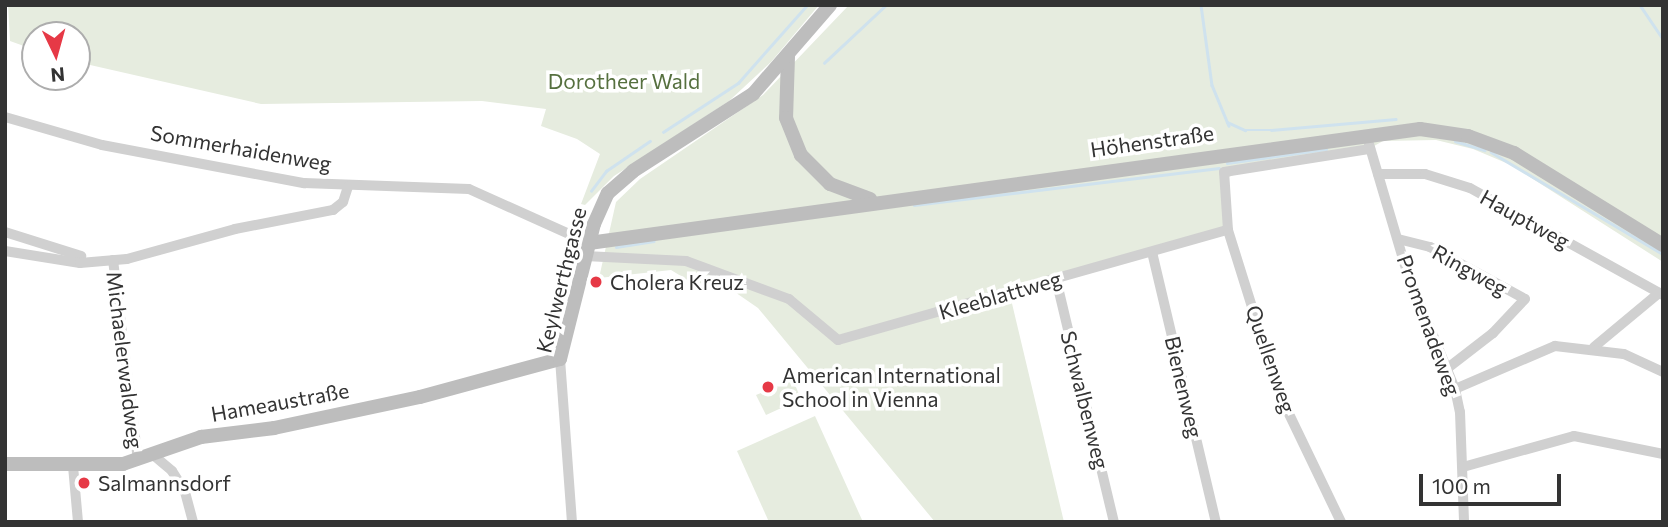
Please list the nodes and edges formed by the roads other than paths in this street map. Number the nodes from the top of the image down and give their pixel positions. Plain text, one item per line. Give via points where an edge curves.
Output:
1 (830, 5) edge
2 (788, 56) junction
3 (5, 117) edge
4 (1366, 133) junction
5 (1370, 149) junction
6 (1378, 174) junction
7 (348, 187) junction
8 (878, 201) junction
9 (1228, 230) junction
10 (5, 232) edge
11 (1398, 239) junction
12 (1663, 245) edge
13 (587, 250) junction
14 (5, 251) edge
15 (1152, 252) junction
16 (113, 260) junction
17 (1056, 279) junction
18 (1661, 294) edge
19 (1594, 347) junction
20 (560, 359) junction
21 (1449, 367) junction
22 (1663, 372) edge
23 (1455, 389) junction
24 (152, 454) junction
25 (1663, 454) edge
26 (138, 460) junction
27 (5, 464) edge
28 (73, 466) junction
29 (1463, 467) junction
30 (78, 522) edge
31 (192, 522) edge
32 (572, 522) edge
33 (1114, 522) edge
34 (1216, 522) edge
35 (1341, 522) edge
36 (1464, 522) edge

1 - 2 street
2 - 8 street, Höhenstraße via 786,118 801,155 831,184
2 - 13 street, Keylwerthgasse via 740,104 615,186 600,206
3 - 7 street, Sommerhaidenweg via 102,145
4 - 5 street, Promenadeweg
4 - 8 street, Höhenstraße
4 - 12 street, Höhenstraße via 1420,129 1484,141 1526,160
5 - 6 street, Promenadeweg
5 - 9 street via 1224,172
6 - 11 street, Promenadeweg
6 - 18 street, Hauptweg via 1425,174 1470,188
7 - 13 street, Sommerhaidenweg via 363,183 469,189
7 - 16 street via 343,202 333,210
8 - 13 street
9 - 15 street, Kleeblattweg
9 - 35 street, Quellenweg via 1282,400
10 - 16 street via 62,253
11 - 21 street, Promenadeweg
11 - 21 street, Ringweg via 1430,247 1525,299 1493,333
13 - 17 street, Kleeblattweg via 686,261 789,299 838,340
13 - 20 street, Keylwerthgasse
14 - 16 street via 80,263
15 - 17 street, Kleeblattweg
15 - 34 street, Bienenweg
16 - 26 street, Michaelerwaldweg
17 - 33 street, Schwalbenweg
18 - 19 street
19 - 22 street via 1625,354
19 - 23 street via 1540,350
20 - 24 street, Hameaustraße via 420,397 274,428 201,436
20 - 32 street, Keylwerthgasse
21 - 23 street, Promenadeweg
23 - 29 street, Promenadeweg
24 - 26 street, Hameaustraße
24 - 31 street via 172,471 185,492
25 - 29 street via 1574,436
26 - 28 street, Hameaustraße
27 - 28 street, Hameaustraße
28 - 30 street
29 - 36 street, Promenadeweg

